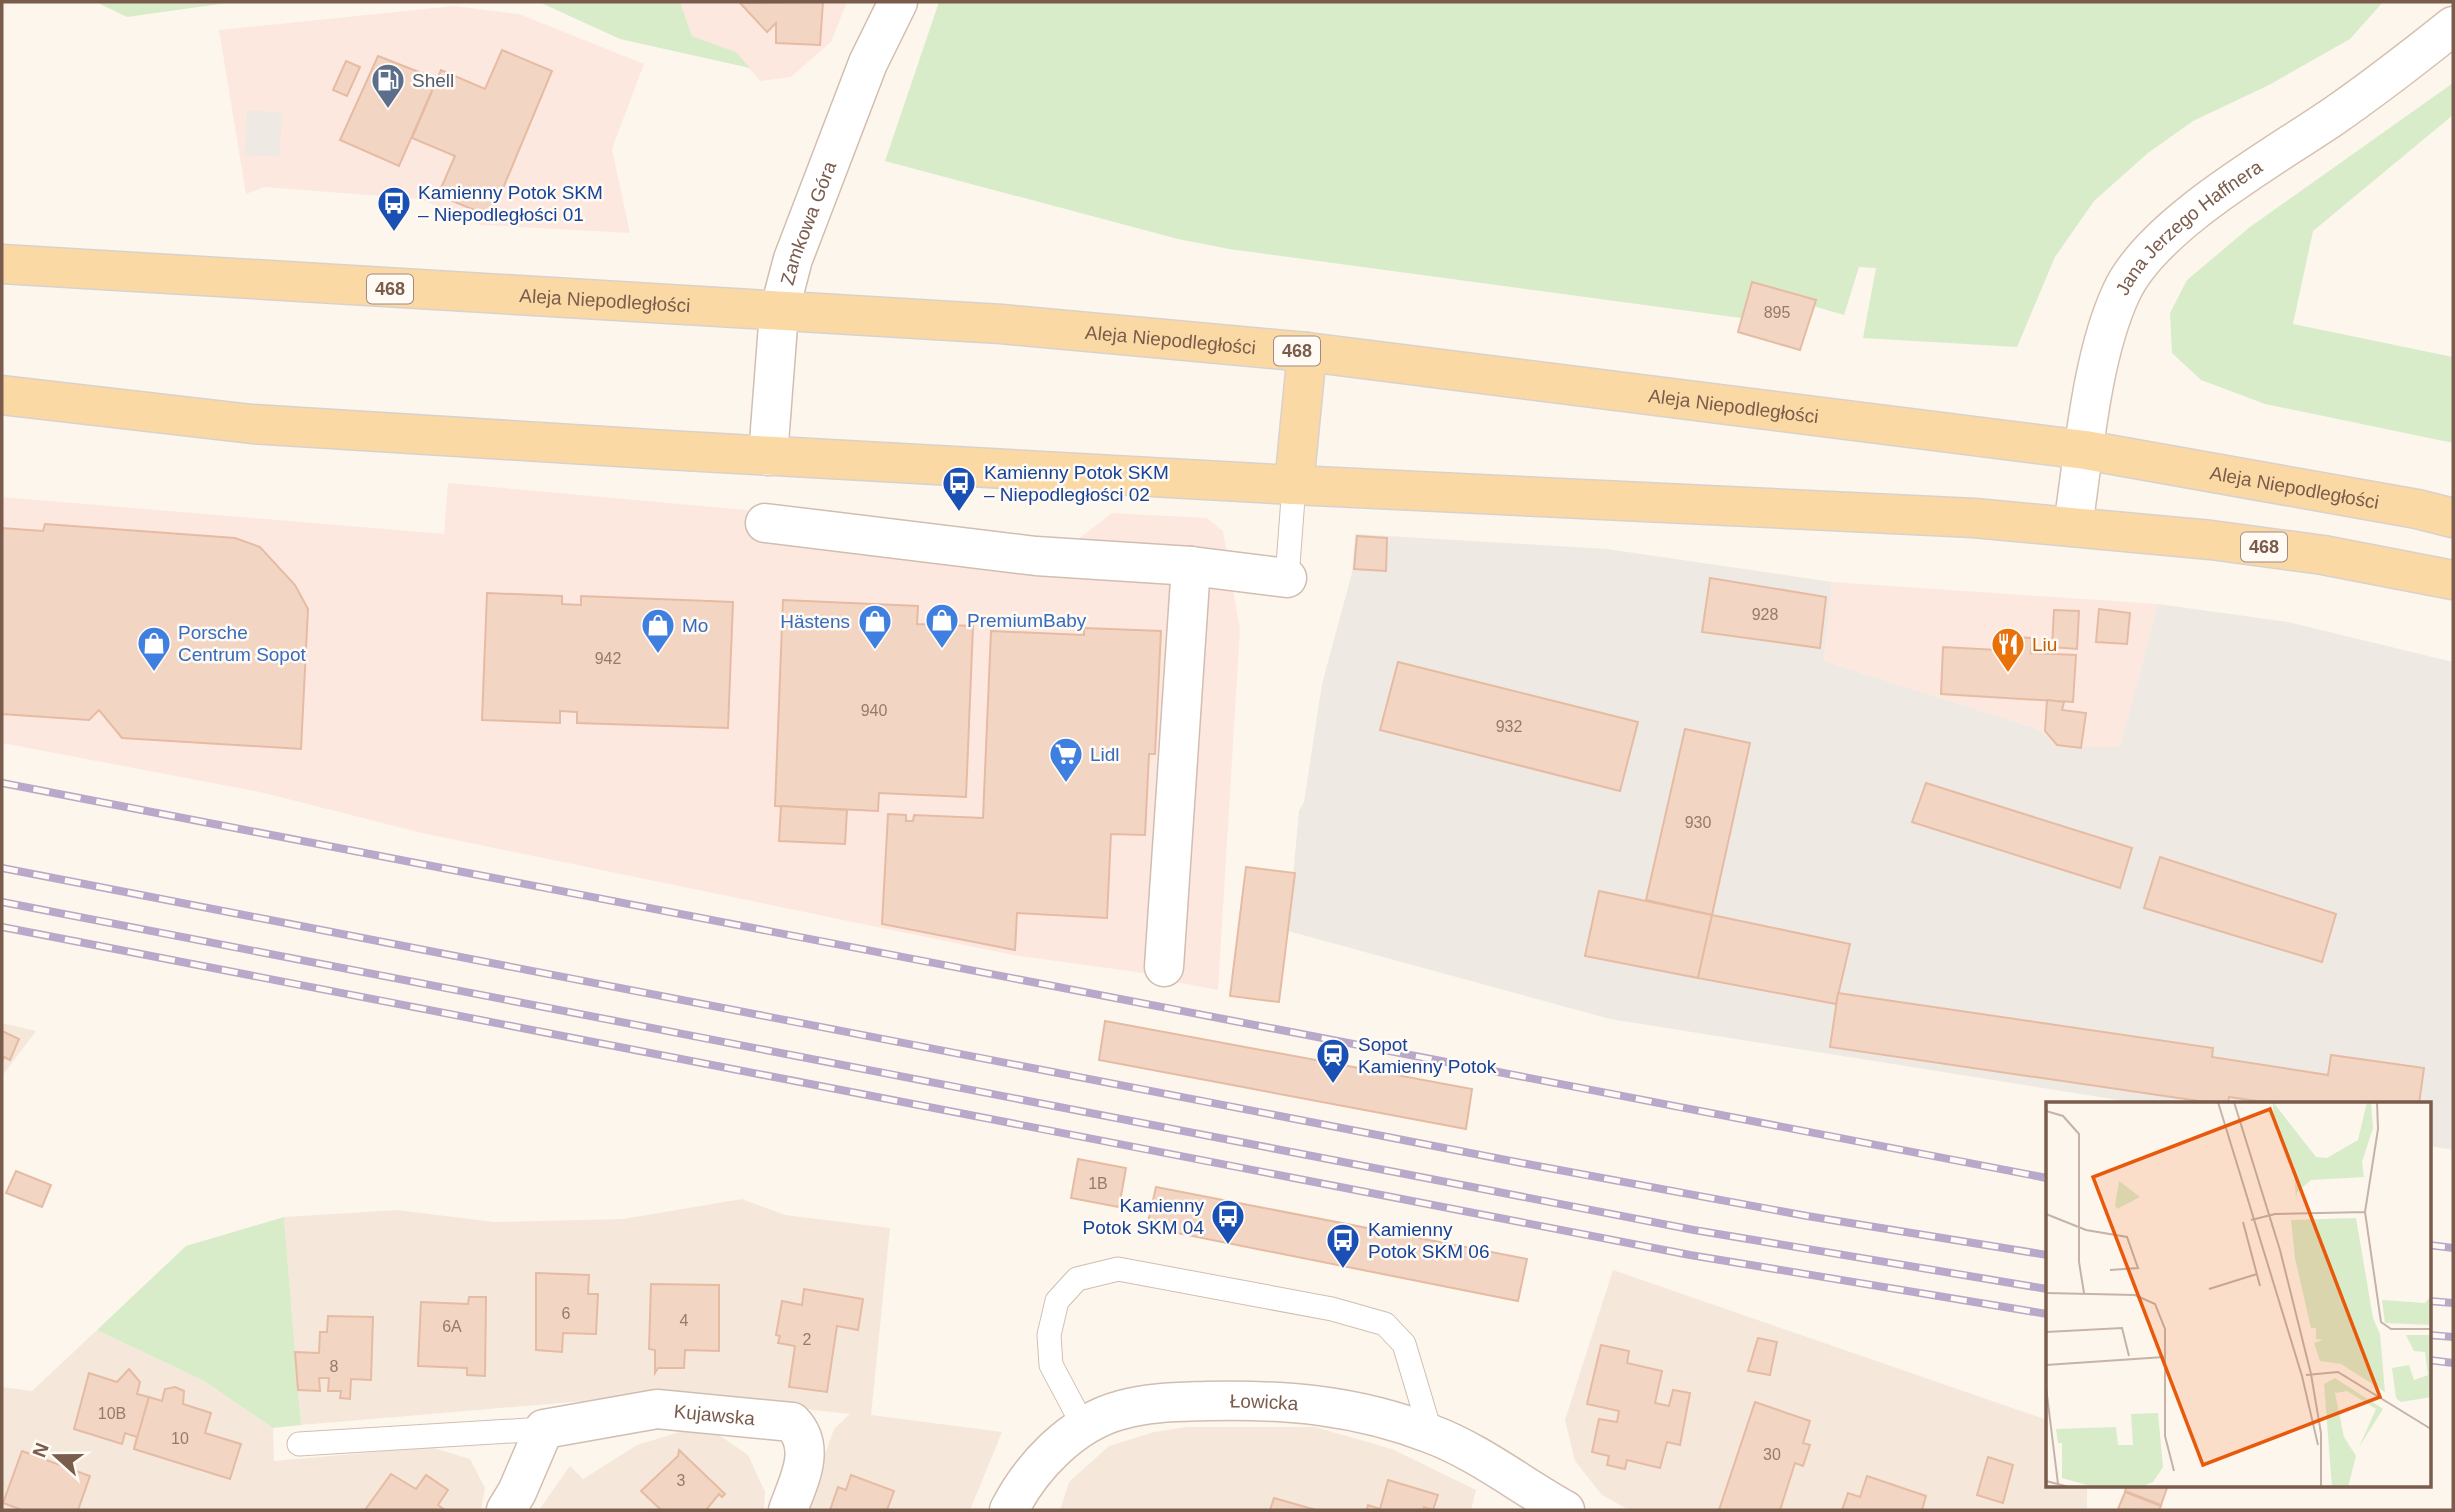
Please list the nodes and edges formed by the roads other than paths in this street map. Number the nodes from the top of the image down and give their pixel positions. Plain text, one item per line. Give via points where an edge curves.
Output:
1 (898, 2) edge
2 (2453, 26) edge
3 (2, 264) edge
4 (779, 312) junction
5 (1307, 352) junction
6 (2, 395) edge
7 (2085, 450) junction
8 (768, 456) junction
9 (1294, 485) junction
10 (2453, 518) edge
11 (765, 523) dead end
12 (2073, 526) junction
13 (1191, 566) junction
14 (1287, 578) joint
15 (2453, 580) edge
16 (1164, 967) dead end
17 (1084, 1427) junction
18 (544, 1429) junction
19 (1431, 1434) junction
20 (299, 1444) dead end
21 (1546, 1506) edge
22 (506, 1510) edge
23 (788, 1510) edge
24 (1009, 1510) edge

1 - 4 street, Zamkowa Góra via 838,140 793,259
2 - 7 street, Jana Jerzego Haffnera via 2372,90 2183,220 2152,248 2122,291 2102,349
3 - 4 main road, Aleja Niepodległości / 468
4 - 5 main road, Aleja Niepodległości / 468 via 1072,329
4 - 8 street, Zamkowa Góra
5 - 7 main road, Aleja Niepodległości / 468
5 - 9 main road
6 - 8 main road, 468 via 252,424
7 - 10 main road, Aleja Niepodległości / 468
7 - 12 street, Jana Jerzego Haffnera
8 - 9 main road, 468
9 - 12 main road, 468
9 - 14 lane
11 - 13 street via 1037,556
12 - 15 main road, 468 via 2323,555
13 - 14 street
13 - 16 street
17 - 19 street, Łowicka via 1119,1410 1168,1402 1269,1399 1337,1406
17 - 19 lane via 1051,1365 1049,1335 1057,1301 1077,1279 1118,1269 1332,1309 1385,1324 1404,1344
17 - 24 street, Łowicka via 1046,1456
18 - 20 lane, Kujawska
18 - 22 street
18 - 23 street, Kujawska via 657,1409 792,1422 807,1446
19 - 21 street, Łowicka via 1480,1458

